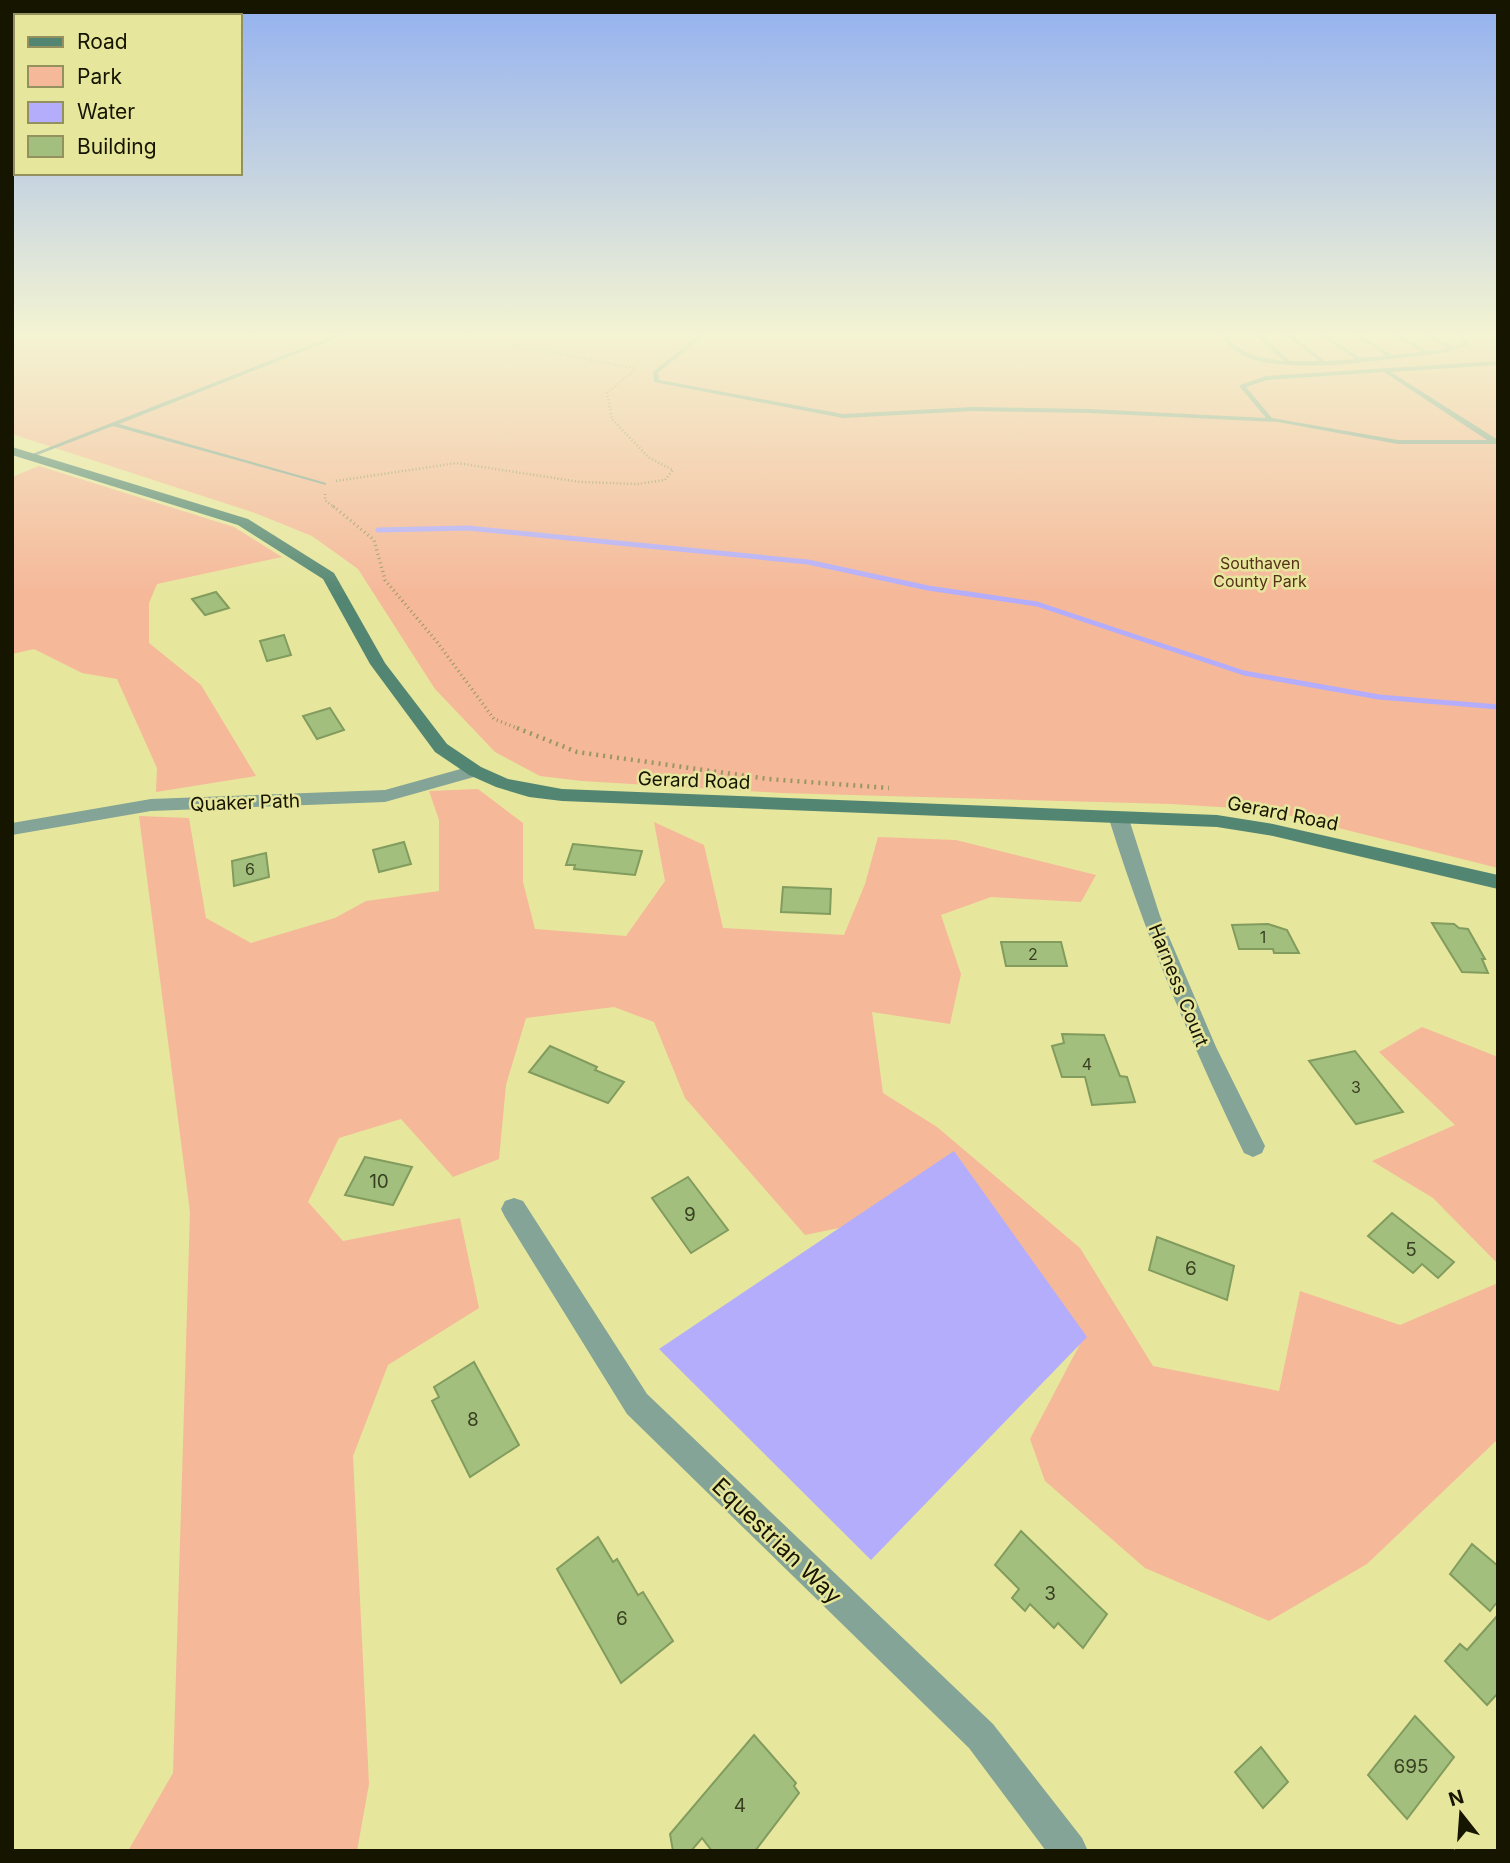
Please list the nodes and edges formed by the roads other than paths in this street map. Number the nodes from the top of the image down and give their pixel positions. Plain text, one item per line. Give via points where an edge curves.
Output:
1 (118, 422) edge
2 (1286, 422) edge
3 (1464, 422) edge
4 (113, 424) junction
5 (1496, 443) edge
6 (21, 453) edge
7 (324, 484) road end
8 (475, 771) junction
9 (1119, 819) junction
10 (12, 829) edge
11 (1498, 882) edge
12 (1253, 1146) dead end
13 (514, 1209) dead end
14 (1069, 1851) edge

1 - 4 lane
2 - 5 lane via 1398,442
3 - 5 lane
4 - 6 lane
4 - 7 lane
6 - 8 street, Gerard Road via 243,522 329,576 379,664 410,706 441,747
8 - 9 street, Gerard Road via 529,791 562,795
8 - 10 street, Quaker Path via 386,796 151,805
9 - 11 street, Gerard Road via 1247,825
9 - 12 street, Harness Court via 1150,916 1194,1023
13 - 14 street, Equestrian Way via 637,1404 981,1736

